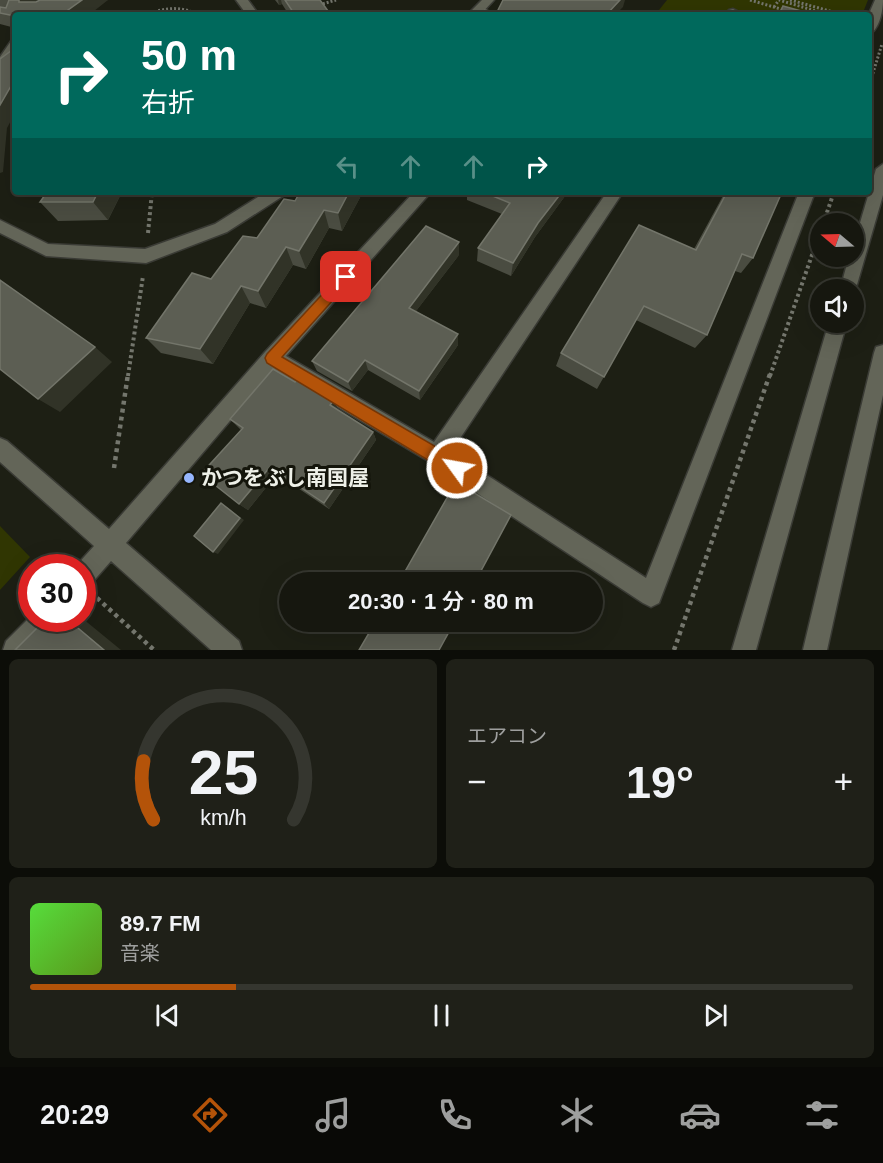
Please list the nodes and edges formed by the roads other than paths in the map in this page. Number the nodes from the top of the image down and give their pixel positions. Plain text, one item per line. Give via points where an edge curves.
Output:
1 (488, 0) edge
2 (881, 0) edge
3 (475, 12) edge
4 (872, 22) edge
5 (12, 49) edge
6 (0, 63) edge
7 (883, 169) edge
8 (273, 195) edge
9 (420, 195) edge
10 (613, 195) edge
11 (806, 195) edge
12 (0, 226) edge
13 (851, 279) edge
14 (835, 333) edge
15 (883, 353) edge
16 (272, 358) junction
17 (0, 448) edge
18 (437, 455) junction
19 (111, 546) junction
20 (96, 562) edge
21 (32, 632) edge
22 (15, 650) edge
23 (230, 650) edge
24 (744, 650) edge
25 (816, 650) edge

1 - 3 street
2 - 4 street
5 - 6 street
7 - 13 street
8 - 12 street via 221,228 146,256 46,250
9 - 16 street
10 - 18 street
11 - 18 street via 651,595
14 - 24 street
15 - 25 street
16 - 18 street
16 - 19 street
17 - 19 street
19 - 20 street
19 - 23 street
21 - 22 street

